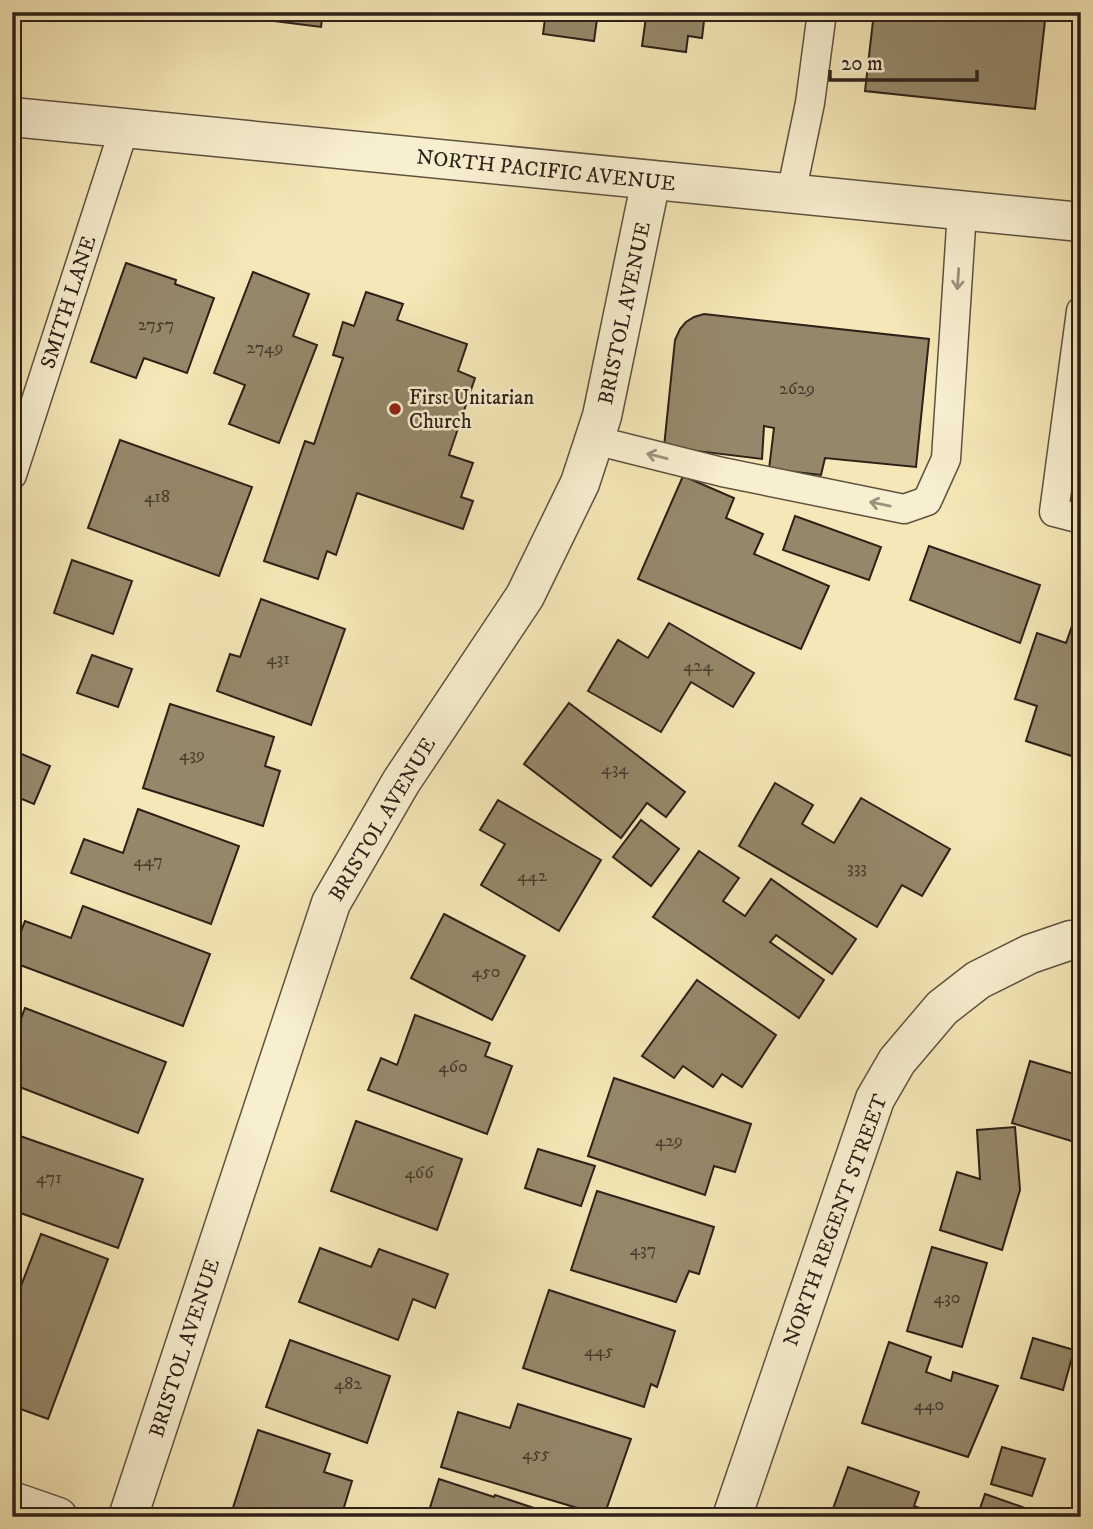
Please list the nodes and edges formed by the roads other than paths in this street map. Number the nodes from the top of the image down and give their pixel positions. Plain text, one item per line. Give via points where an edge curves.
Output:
1 (822, 12) edge
2 (12, 117) edge
3 (124, 128) junction
4 (652, 180) junction
5 (791, 194) junction
6 (962, 211) junction
7 (1081, 222) edge
8 (1081, 311) edge
9 (594, 440) junction
10 (12, 475) edge
11 (1081, 519) edge
12 (1081, 940) edge
13 (12, 1501) edge
14 (58, 1517) edge
15 (128, 1517) edge
16 (732, 1517) edge

1 - 5 lane
2 - 3 street, NORTH PACIFIC AVENUE
3 - 4 street, NORTH PACIFIC AVENUE
3 - 10 lane, SMITH LANE
4 - 5 street, NORTH PACIFIC AVENUE
4 - 9 street, BRISTOL AVENUE
5 - 6 street, NORTH PACIFIC AVENUE
6 - 7 street, NORTH PACIFIC AVENUE
6 -> 9 lane via 946,459 927,501 904,509
8 - 11 lane via 1054,512
9 - 15 street, BRISTOL AVENUE via 580,483 525,596 401,782 331,903
12 - 16 street, NORTH REGENT STREET via 1030,954 978,980 942,1008 897,1060 875,1099
13 - 14 street

